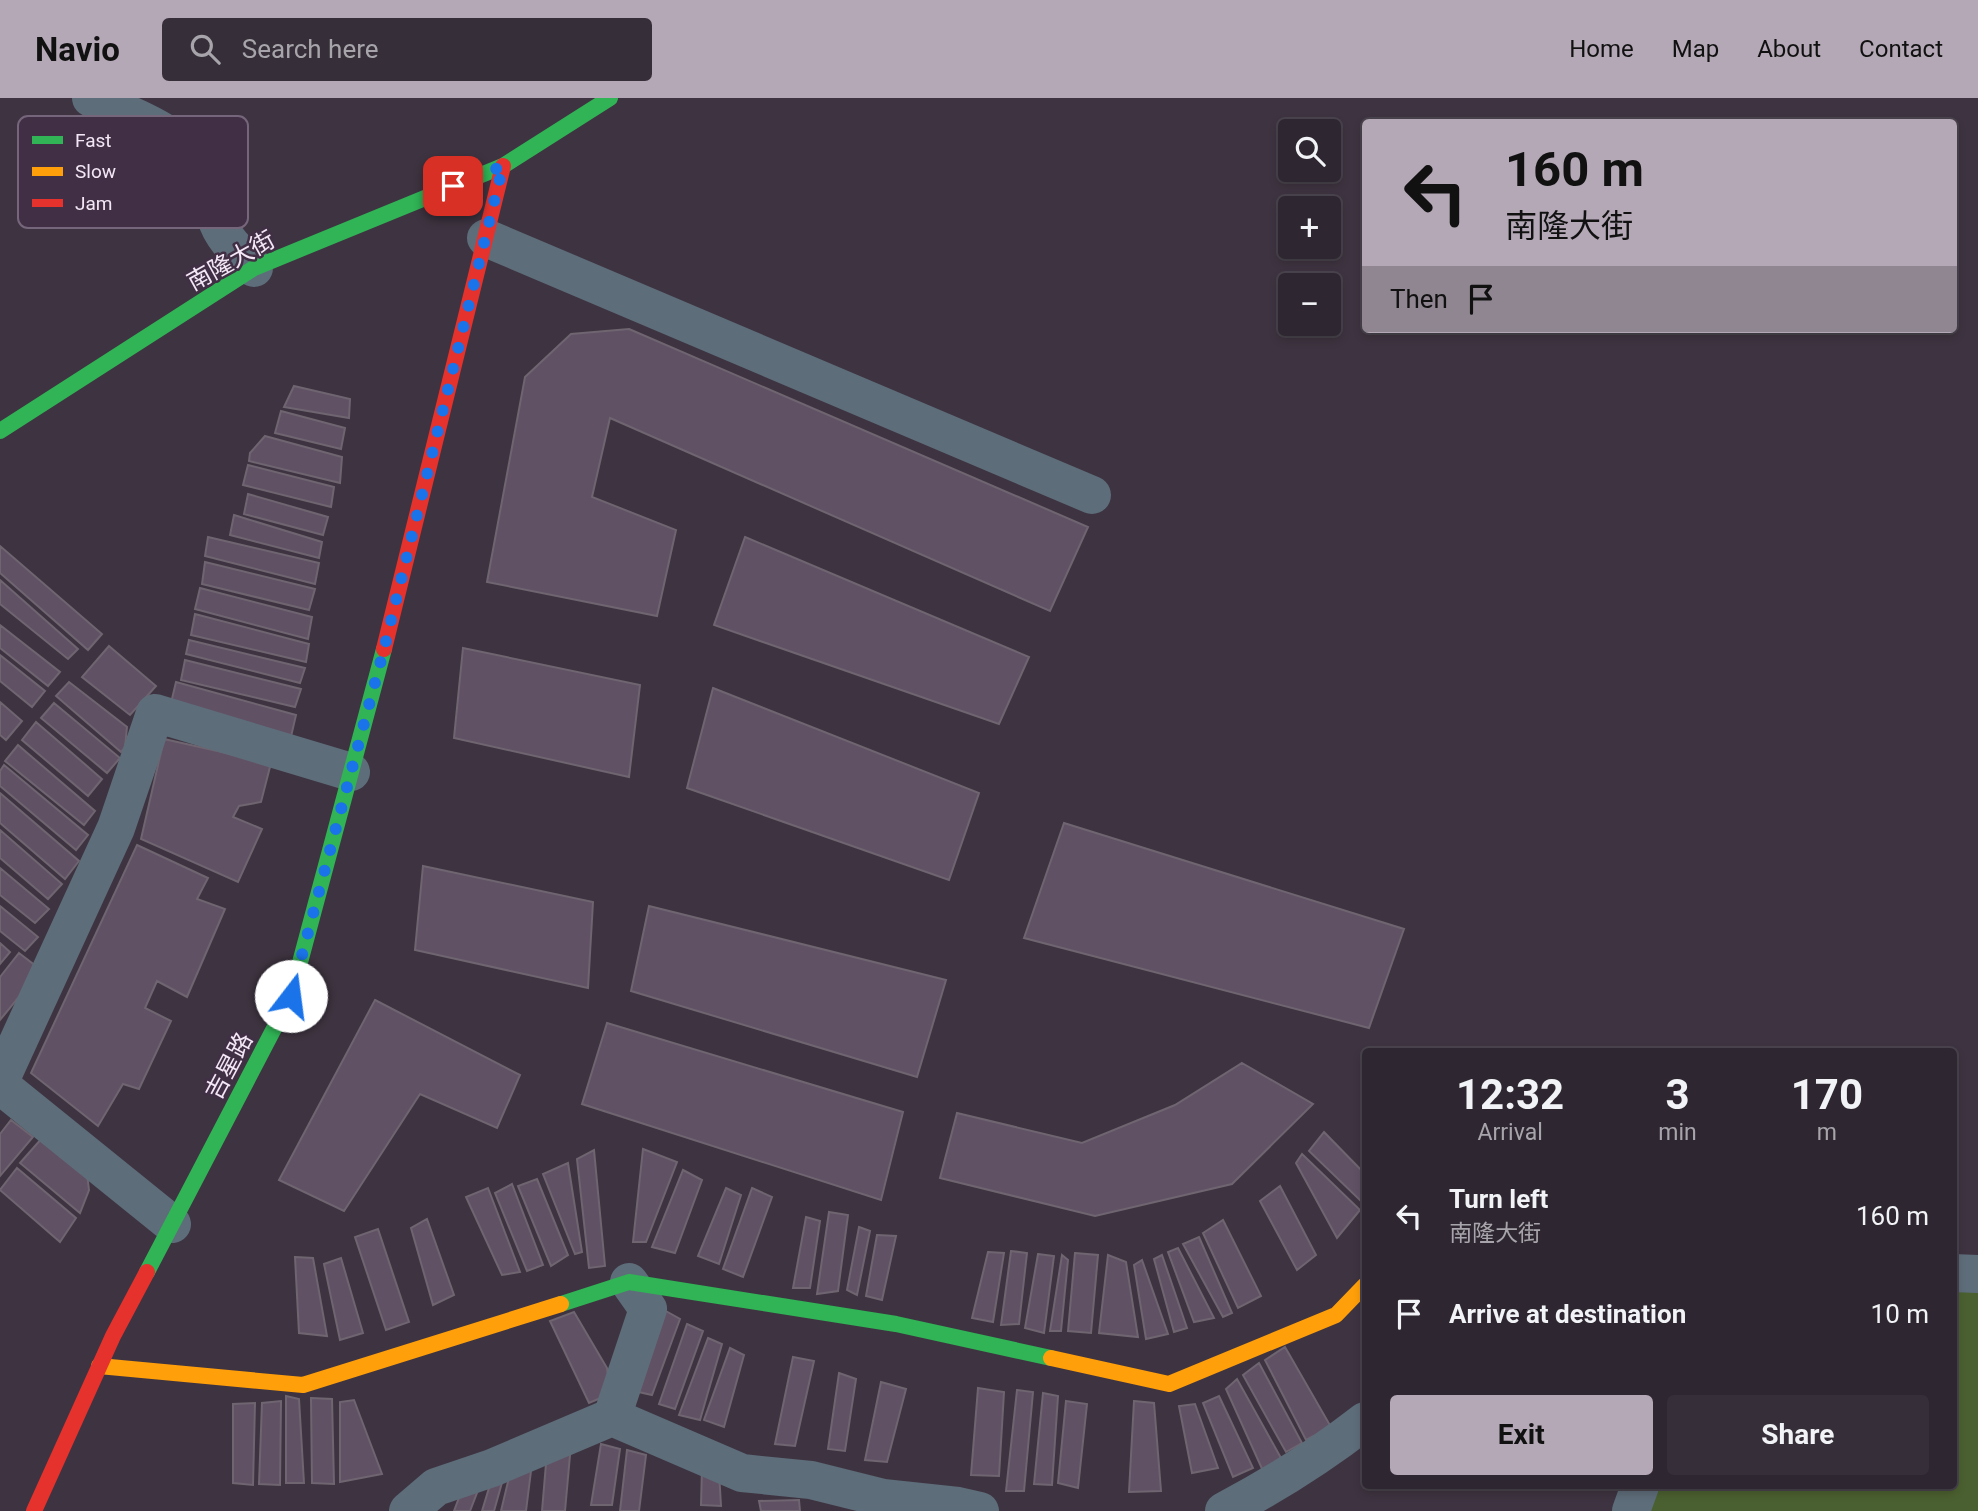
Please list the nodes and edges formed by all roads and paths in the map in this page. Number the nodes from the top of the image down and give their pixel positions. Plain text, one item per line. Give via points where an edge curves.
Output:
1 (91, 98) edge
2 (610, 98) edge
3 (130, 116) edge
4 (503, 166) junction
5 (221, 228) edge
6 (486, 237) junction
7 (254, 268) junction
8 (0, 431) edge
9 (1092, 495) dead end
10 (351, 772) junction
11 (0, 1083) edge
12 (172, 1224) junction
13 (1957, 1273) edge
14 (1978, 1274) edge
15 (629, 1282) junction
16 (1362, 1288) edge
17 (99, 1366) junction
18 (612, 1417) junction
19 (1362, 1423) edge
20 (1639, 1489) edge
21 (34, 1511) edge
22 (408, 1511) edge
23 (980, 1511) edge
24 (1224, 1511) edge
25 (1631, 1511) edge

1 - 3 street
2 - 4 main road, 南隆大街
4 - 6 main road, 吉星路
4 - 7 main road, 南隆大街
5 - 7 street
6 - 9 street
6 - 10 main road, 吉星路
7 - 8 main road, 南隆大街
10 - 11 street via 155,713 116,828
10 - 12 main road, 吉星路 via 291,996
11 - 12 street
12 - 17 main road, 吉星路
13 - 14 street
15 - 16 main road via 896,1324 1169,1384 1336,1315
15 - 17 main road via 303,1385
15 - 18 street via 648,1309
17 - 21 main road, 吉星路
18 - 22 street via 436,1487
18 - 23 street via 742,1473 810,1480 883,1498
19 - 24 street via 1273,1485
20 - 25 street

